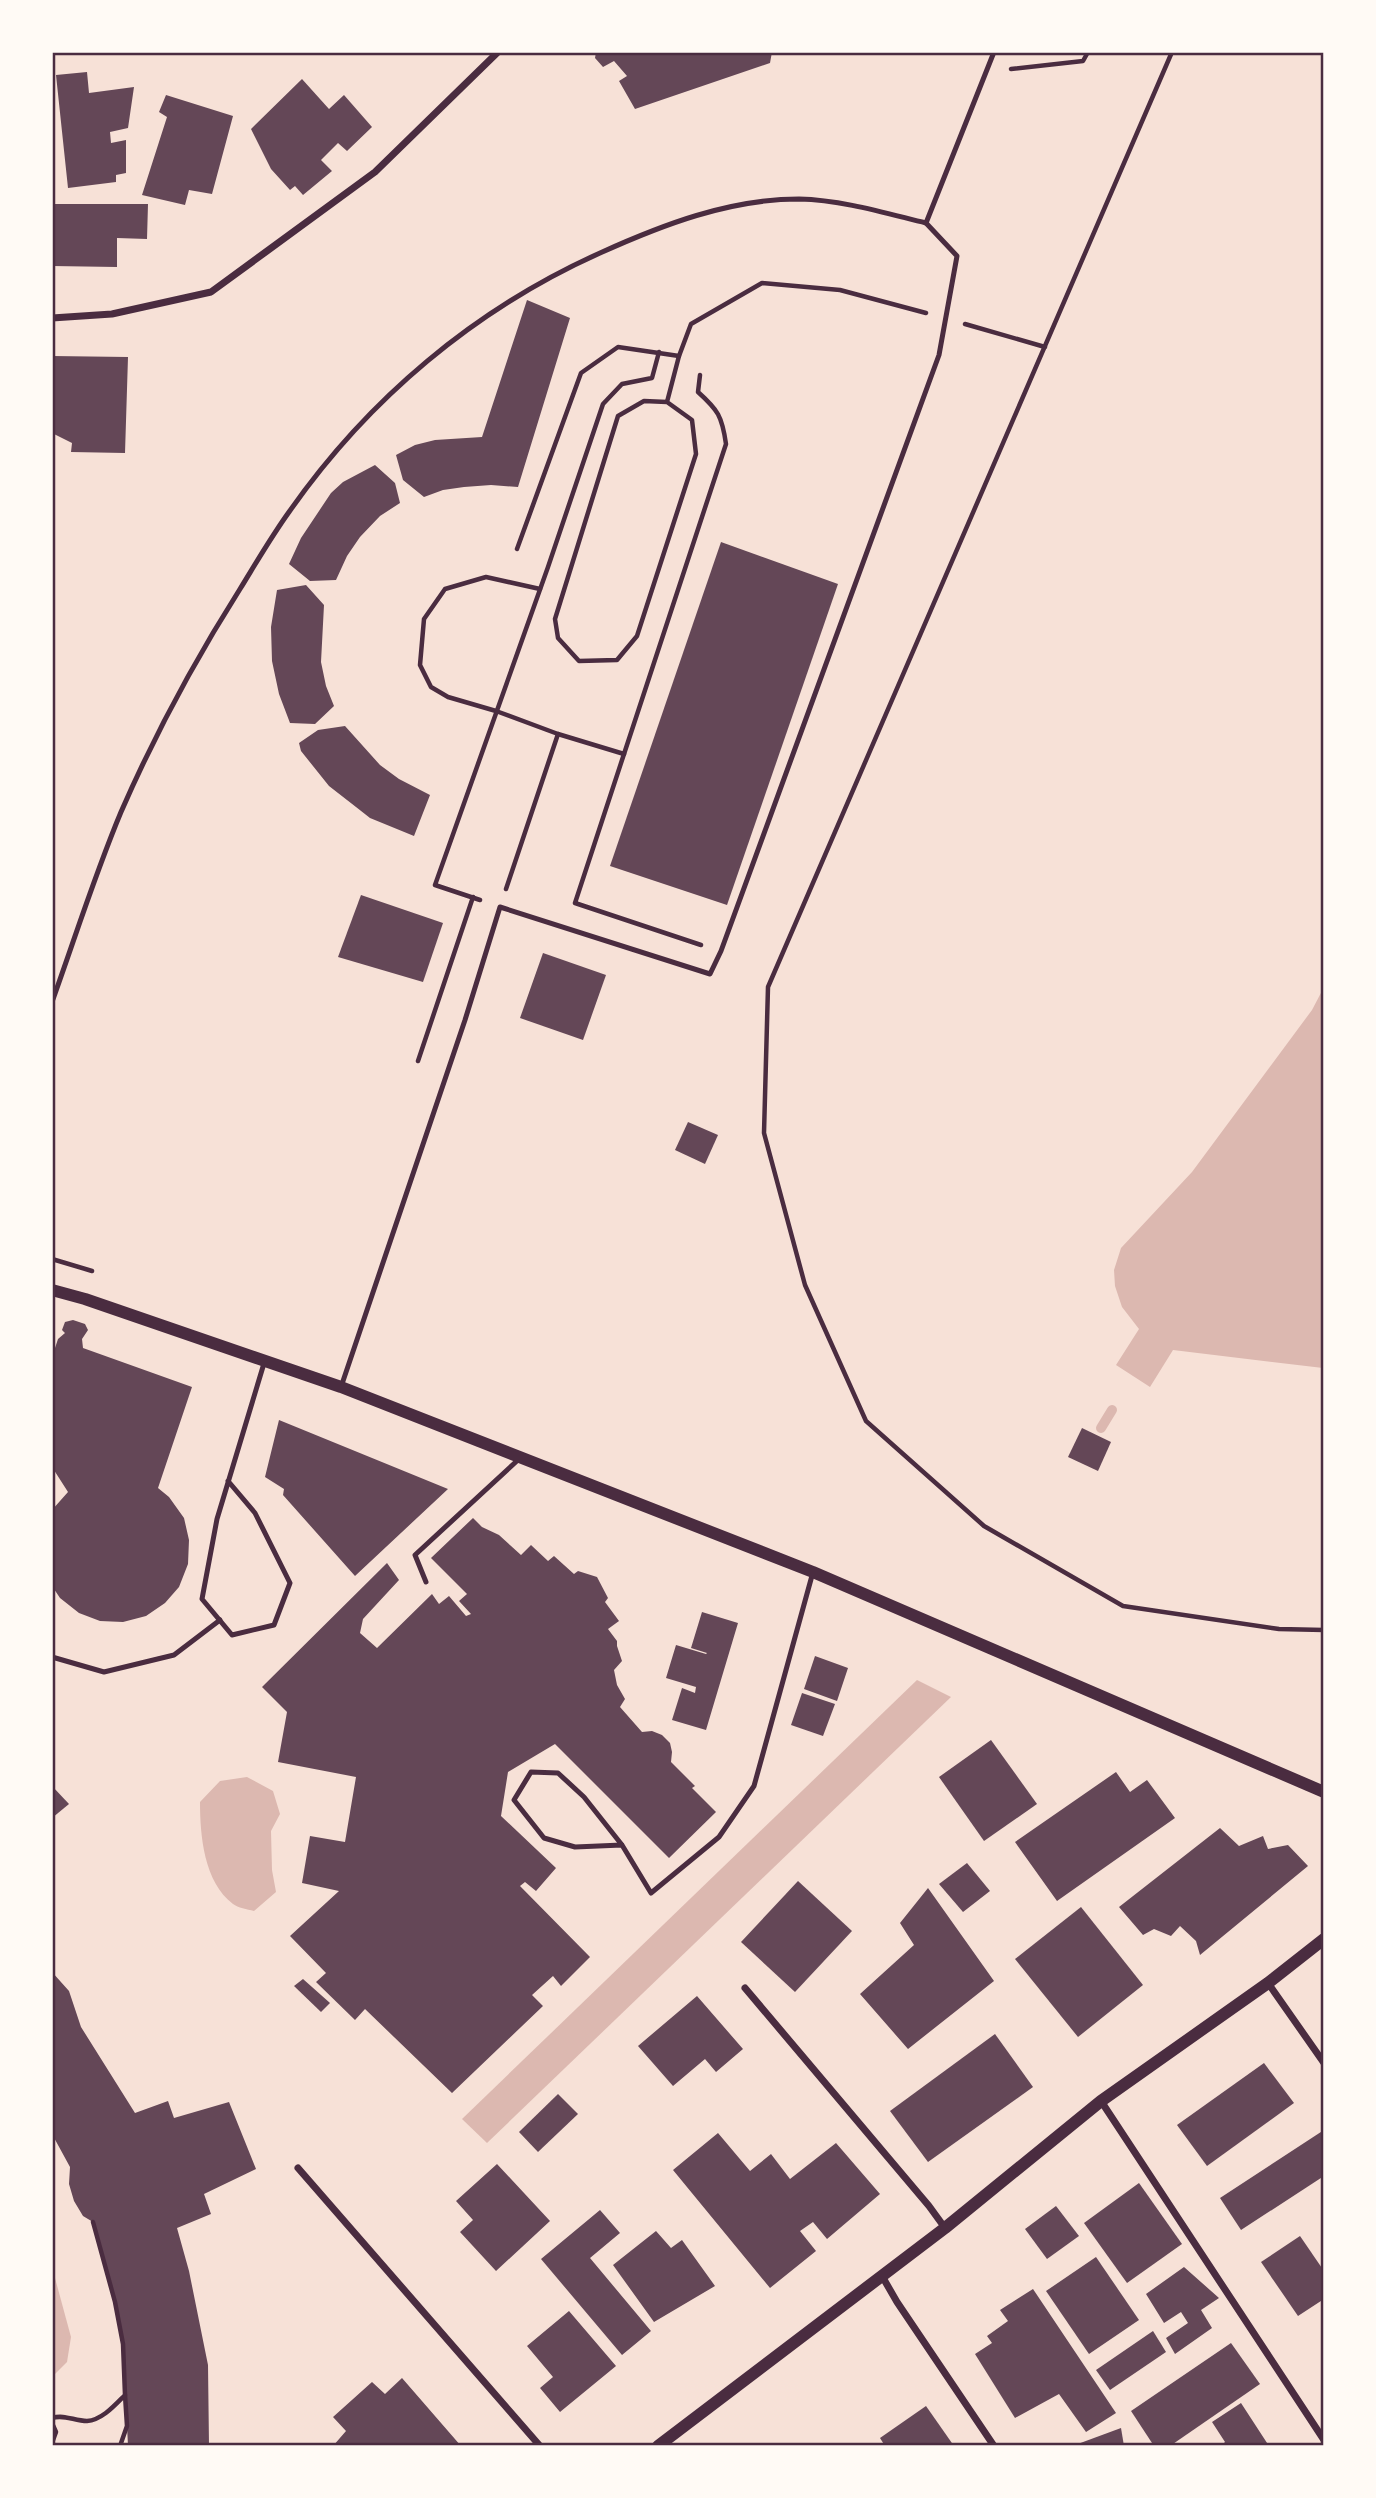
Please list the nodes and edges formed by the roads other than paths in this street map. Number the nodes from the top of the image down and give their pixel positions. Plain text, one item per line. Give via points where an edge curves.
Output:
1 (498, 52) edge
2 (994, 52) edge
3 (926, 223) junction
4 (52, 318) edge
5 (52, 1002) edge
6 (52, 1290) edge
7 (265, 1360) junction
8 (341, 1387) junction
9 (521, 1457) junction
10 (228, 1481) junction
11 (813, 1572) junction
12 (426, 1582) dead end
13 (220, 1620) junction
14 (52, 1657) edge
15 (1324, 1792) edge
16 (622, 1845) junction
17 (1324, 1939) edge
18 (1268, 1983) junction
19 (745, 1988) dead end
20 (1324, 2063) edge
21 (1101, 2101) junction
22 (298, 2168) dead end
23 (945, 2228) junction
24 (882, 2276) junction
25 (1324, 2440) edge
26 (540, 2445) edge
27 (658, 2445) edge
28 (994, 2445) edge

1 - 4 street via 374,172 211,292 112,314
2 - 3 lane
3 - 5 lane via 838,202 799,199 702,213 572,265 462,331 415,371 332,457 289,511 184,681 121,812
3 - 8 lane via 957,256 934,368 710,974 500,906
6 - 7 street
7 - 8 street
7 - 10 lane
8 - 9 street
9 - 11 street
9 - 12 lane via 415,1555
10 - 13 lane via 202,1599
10 - 13 lane via 255,1513 290,1583 274,1625 232,1635
11 - 15 street
11 - 16 lane via 754,1786 719,1837 650,1893
13 - 14 lane via 174,1655 104,1672
16 - 16 lane via 558,1773 531,1772 514,1800 544,1838 575,1847
17 - 18 street
18 - 20 street
18 - 21 street
19 - 23 street
21 - 23 street
21 - 25 street
22 - 26 street
23 - 24 street
24 - 27 street
24 - 28 street

